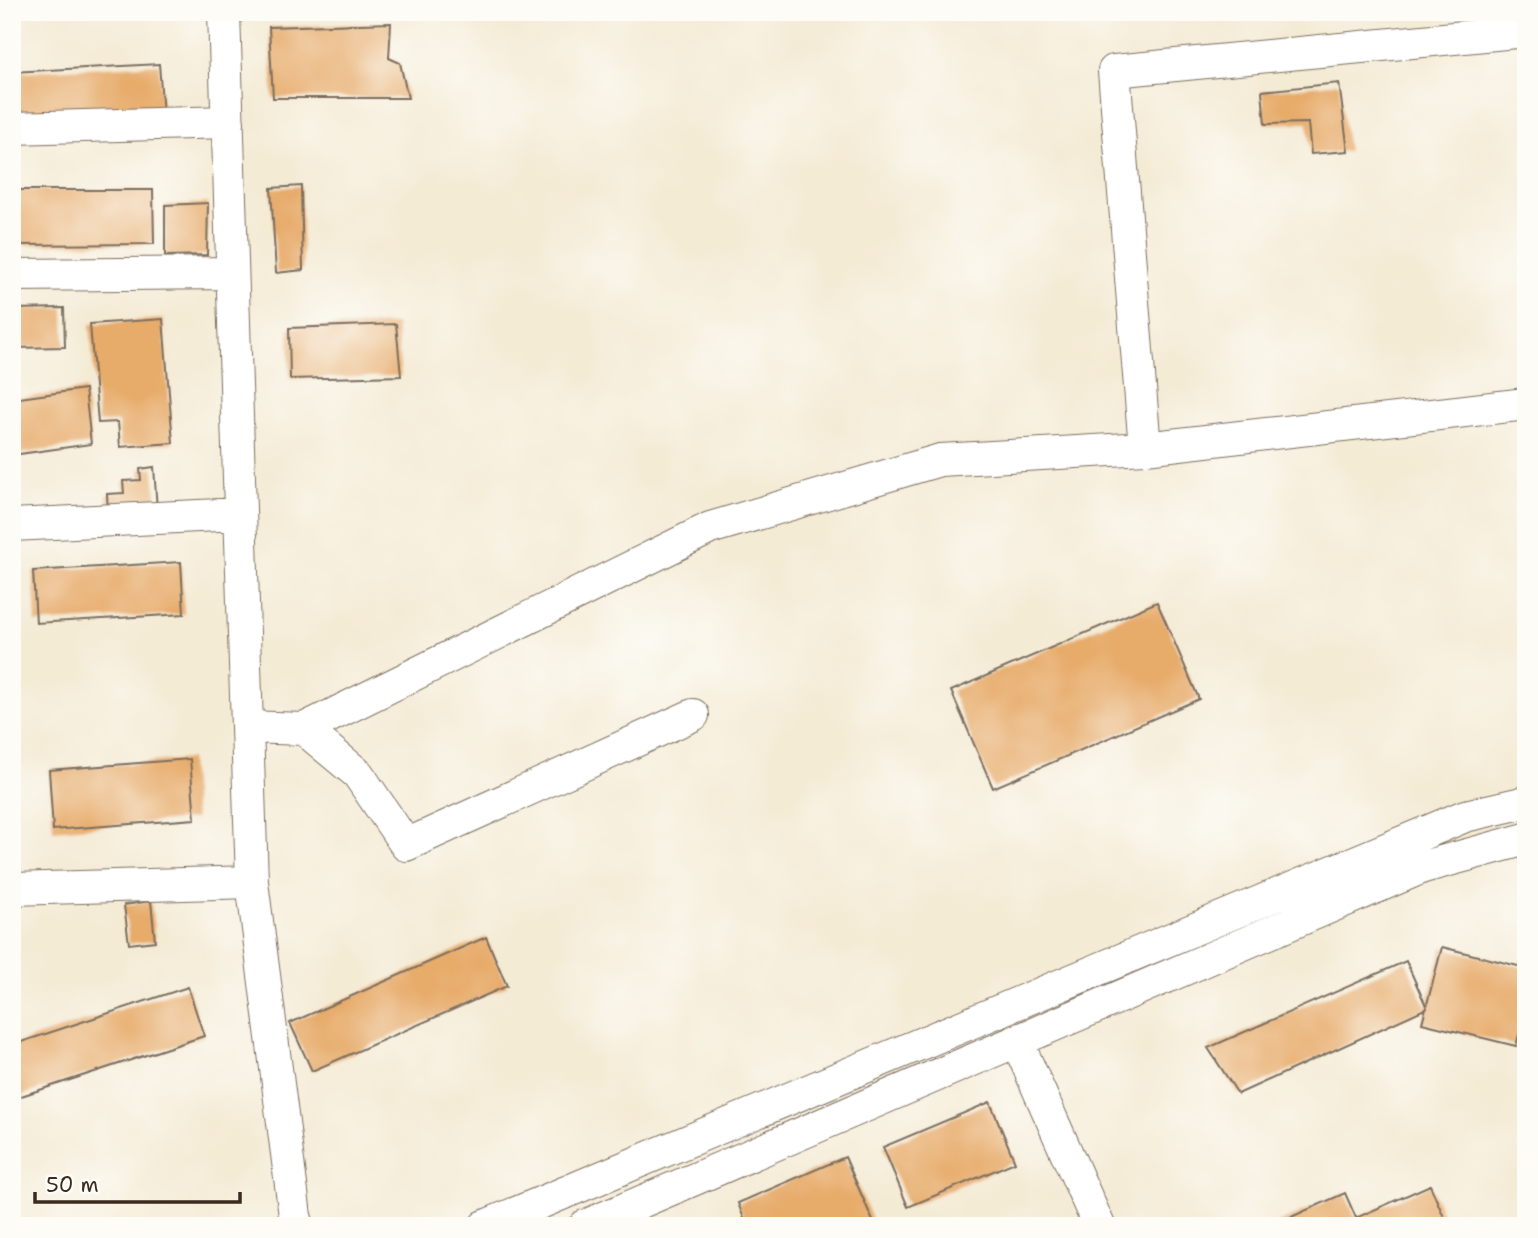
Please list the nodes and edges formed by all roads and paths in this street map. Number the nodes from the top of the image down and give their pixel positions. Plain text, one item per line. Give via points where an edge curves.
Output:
1 (224, 12) edge
2 (1526, 31) edge
3 (228, 122) junction
4 (12, 128) edge
5 (232, 273) junction
6 (12, 275) edge
7 (1526, 404) edge
8 (1145, 448) junction
9 (240, 514) junction
10 (12, 525) edge
11 (693, 715) dead end
12 (247, 727) junction
13 (304, 729) junction
14 (1526, 802) edge
15 (1526, 839) edge
16 (252, 882) junction
17 (12, 889) edge
18 (1017, 1041) junction
19 (298, 1226) edge
20 (485, 1226) edge
21 (586, 1226) edge
22 (1099, 1226) edge

1 - 3 street
2 - 8 street via 1114,71
3 - 4 street
3 - 5 street
5 - 6 street
5 - 9 street
7 - 8 street
8 - 13 street via 940,460 710,528
9 - 10 street
9 - 12 street
11 - 13 street via 406,845 358,774
12 - 13 street
12 - 16 street
14 - 20 street via 1465,816
15 - 18 street via 1423,867
16 - 17 street
16 - 19 street
18 - 21 street
18 - 22 street

